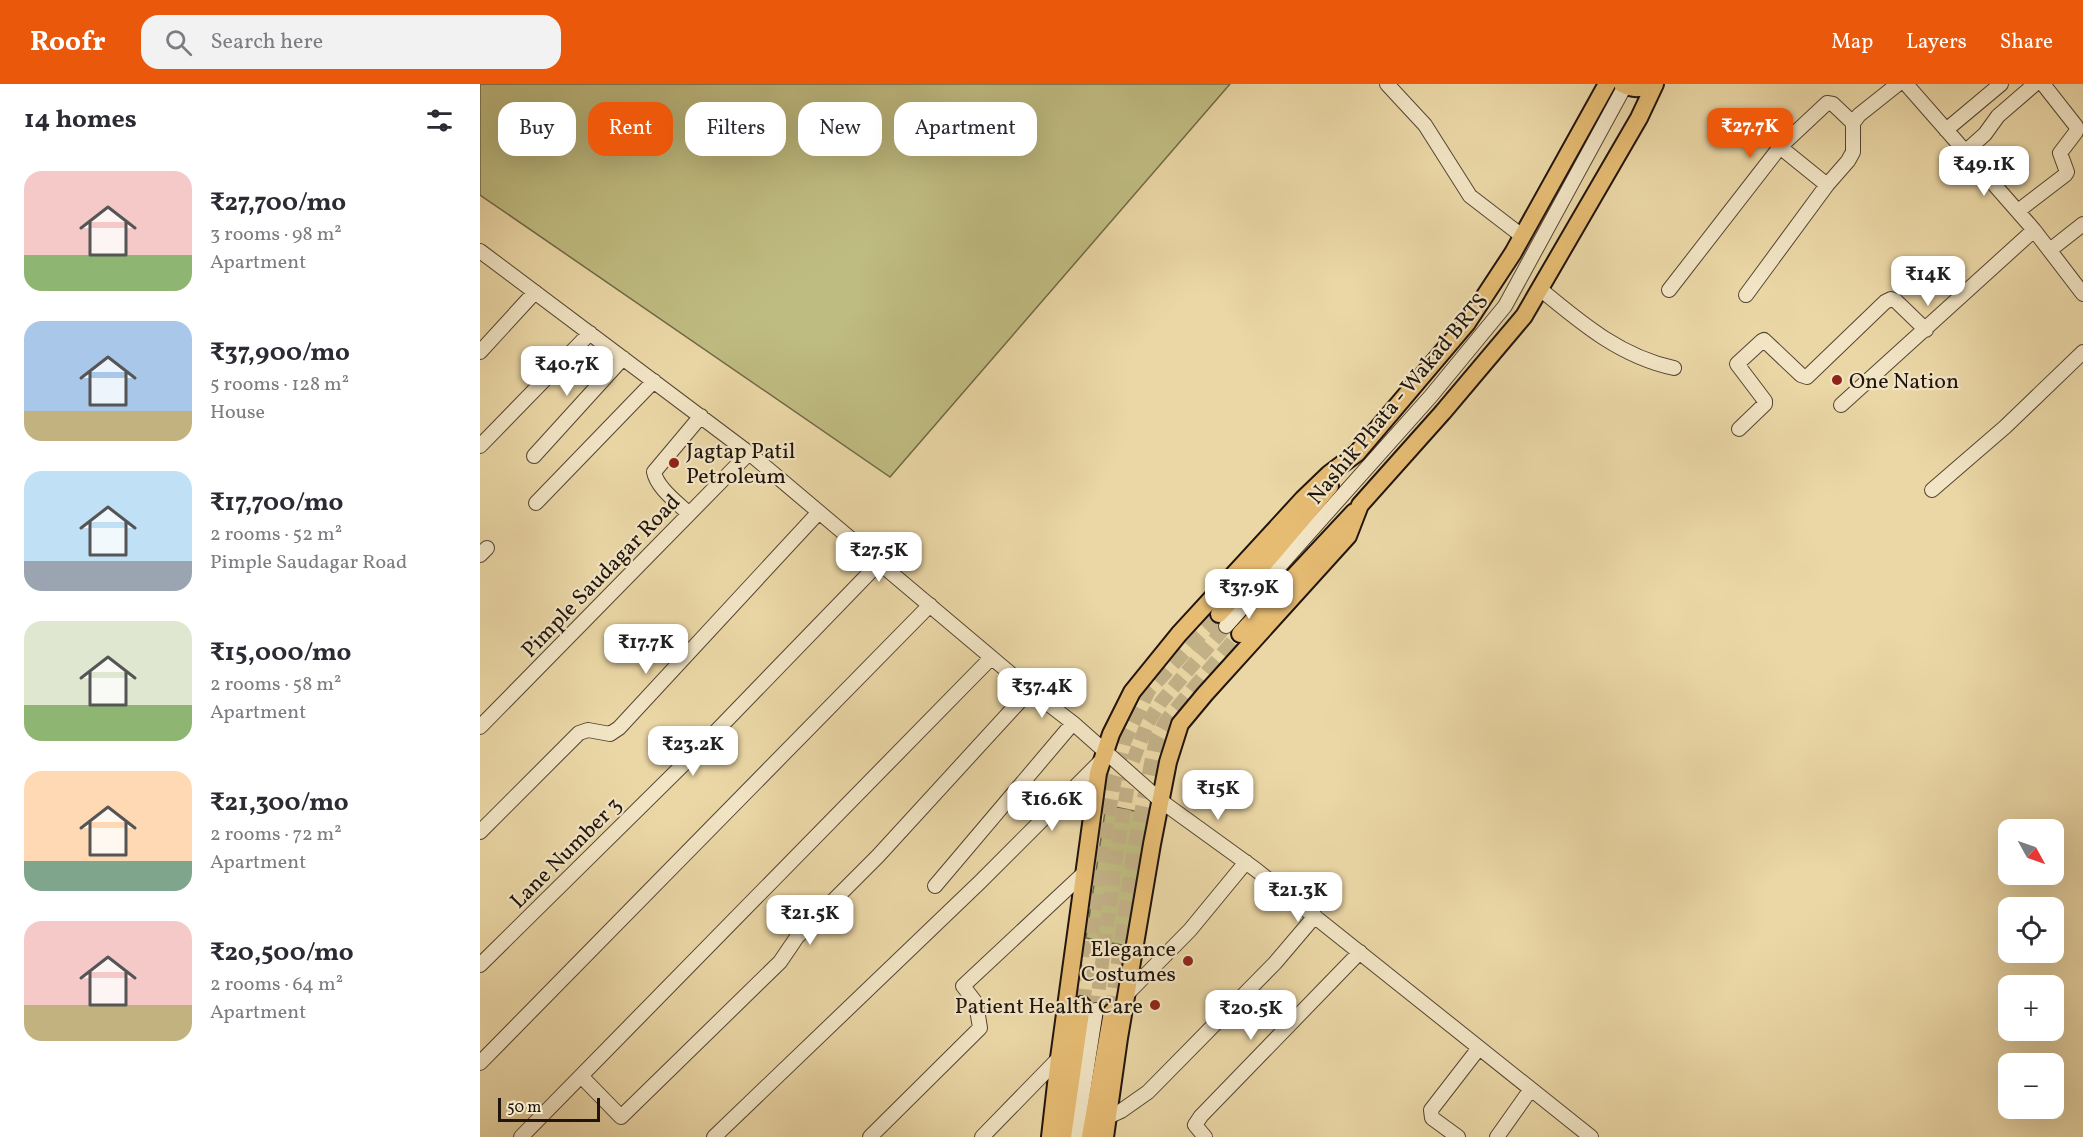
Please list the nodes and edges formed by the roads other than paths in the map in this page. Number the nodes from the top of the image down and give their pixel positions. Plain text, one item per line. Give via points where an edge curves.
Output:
1 (1388, 84) edge
2 (1606, 84) edge
3 (1624, 84) edge
4 (1654, 84) edge
5 (1898, 84) edge
6 (1906, 84) edge
7 (2001, 84) edge
8 (2035, 84) edge
9 (2043, 84) edge
10 (1853, 123) junction
11 (1946, 130) junction
12 (1780, 147) junction
13 (1965, 152) junction
14 (1827, 185) junction
15 (2018, 212) junction
16 (2083, 224) edge
17 (2034, 230) junction
18 (1522, 236) junction
19 (2050, 250) junction
20 (480, 251) edge
21 (1539, 289) junction
22 (1669, 290) dead end
23 (535, 292) junction
24 (2083, 294) edge
25 (1746, 295) dead end
26 (1926, 330) junction
27 (590, 333) junction
28 (480, 352) edge
29 (2083, 352) edge
30 (623, 358) junction
31 (1674, 368) dead end
32 (654, 381) junction
33 (1841, 405) dead end
34 (701, 416) junction
35 (1739, 429) dead end
36 (480, 446) edge
37 (750, 453) junction
38 (1357, 453) junction
39 (534, 456) dead end
40 (1932, 490) dead end
41 (536, 503) dead end
42 (1360, 505) junction
43 (819, 512) junction
44 (689, 514) junction
45 (879, 563) junction
46 (930, 605) junction
47 (1228, 624) junction
48 (992, 658) junction
49 (1030, 690) junction
50 (1073, 723) junction
51 (480, 728) edge
52 (1104, 756) junction
53 (1161, 801) junction
54 (480, 832) edge
55 (1246, 862) junction
56 (1084, 873) junction
57 (935, 886) dead end
58 (1315, 916) junction
59 (1360, 952) junction
60 (480, 965) edge
61 (1127, 994) junction
62 (1096, 1009) junction
63 (1479, 1048) junction
64 (1059, 1058) junction
65 (480, 1063) edge
66 (581, 1076) junction
67 (1531, 1089) junction
68 (1108, 1117) junction
69 (521, 1137) edge
70 (714, 1137) edge
71 (870, 1137) edge
72 (982, 1137) edge
73 (1050, 1137) edge
74 (1063, 1137) edge
75 (1077, 1137) edge
76 (1090, 1137) edge
77 (1105, 1137) edge
78 (1204, 1137) edge
79 (1458, 1137) edge
80 (1497, 1137) edge
81 (1591, 1137) edge

1 - 18 street via 1425,125 1470,196
2 - 18 main road
3 - 4 main road via 1638,88
3 - 47 street, Nashik Phata - Wakad BRTS via 1505,306 1431,396
4 - 21 main road via 1639,118
5 - 10 street
6 - 11 street
7 - 11 street
8 - 13 street
9 - 15 street via 2076,126 2076,132 2060,153 2065,175
10 - 12 street via 1833,104 1827,104
10 - 14 street via 1853,152
11 - 13 street
12 - 14 street
12 - 22 street
13 - 15 street
14 - 25 street
15 - 17 street
16 - 19 street
17 - 19 street
17 - 26 street
18 - 38 main road via 1467,323
19 - 24 street
20 - 23 street
21 - 31 street via 1604,338 1639,358
21 - 42 main road via 1524,316
23 - 27 street
23 - 28 street
26 - 33 street
26 - 35 street via 1891,299 1807,376 1762,340 1737,364 1765,404
27 - 30 street
27 - 36 street
29 - 40 street
30 - 32 street
30 - 39 street
32 - 34 street
32 - 41 street
34 - 37 street
34 - 44 street via 654,472
37 - 43 street
37 - 44 street, Pimple Saudagar Road
38 - 47 main road via 1270,557
38 - 52 main road via 1303,498 1179,634 1132,692
42 - 47 main road
42 - 53 main road via 1348,536 1180,724
43 - 45 street
43 - 54 street via 619,728 610,734 588,730 579,734
44 - 51 street, Pimple Saudagar Road
45 - 46 street
45 - 60 street, Lane Number 3 via 697,751
46 - 48 street
46 - 65 street
48 - 49 street
48 - 66 street
49 - 50 street
49 - 66 street via 878,856 797,937 780,962 621,1117
50 - 52 street
50 - 57 street
52 - 53 street
52 - 56 main road via 1098,773
52 - 70 street via 980,882
53 - 55 street
53 - 61 main road
55 - 58 street
55 - 61 street via 1190,930
56 - 64 main road
56 - 71 street via 963,986 976,1003 980,1028
58 - 59 street
58 - 68 street via 1252,987 1148,1092
59 - 63 street
59 - 78 street via 1201,1116 1195,1125
61 - 68 main road
62 - 74 main road
62 - 75 street
62 - 76 main road
63 - 67 street
63 - 79 street via 1431,1110 1432,1118
64 - 72 street
64 - 73 main road
66 - 69 street
67 - 80 street
67 - 81 street
68 - 77 main road

